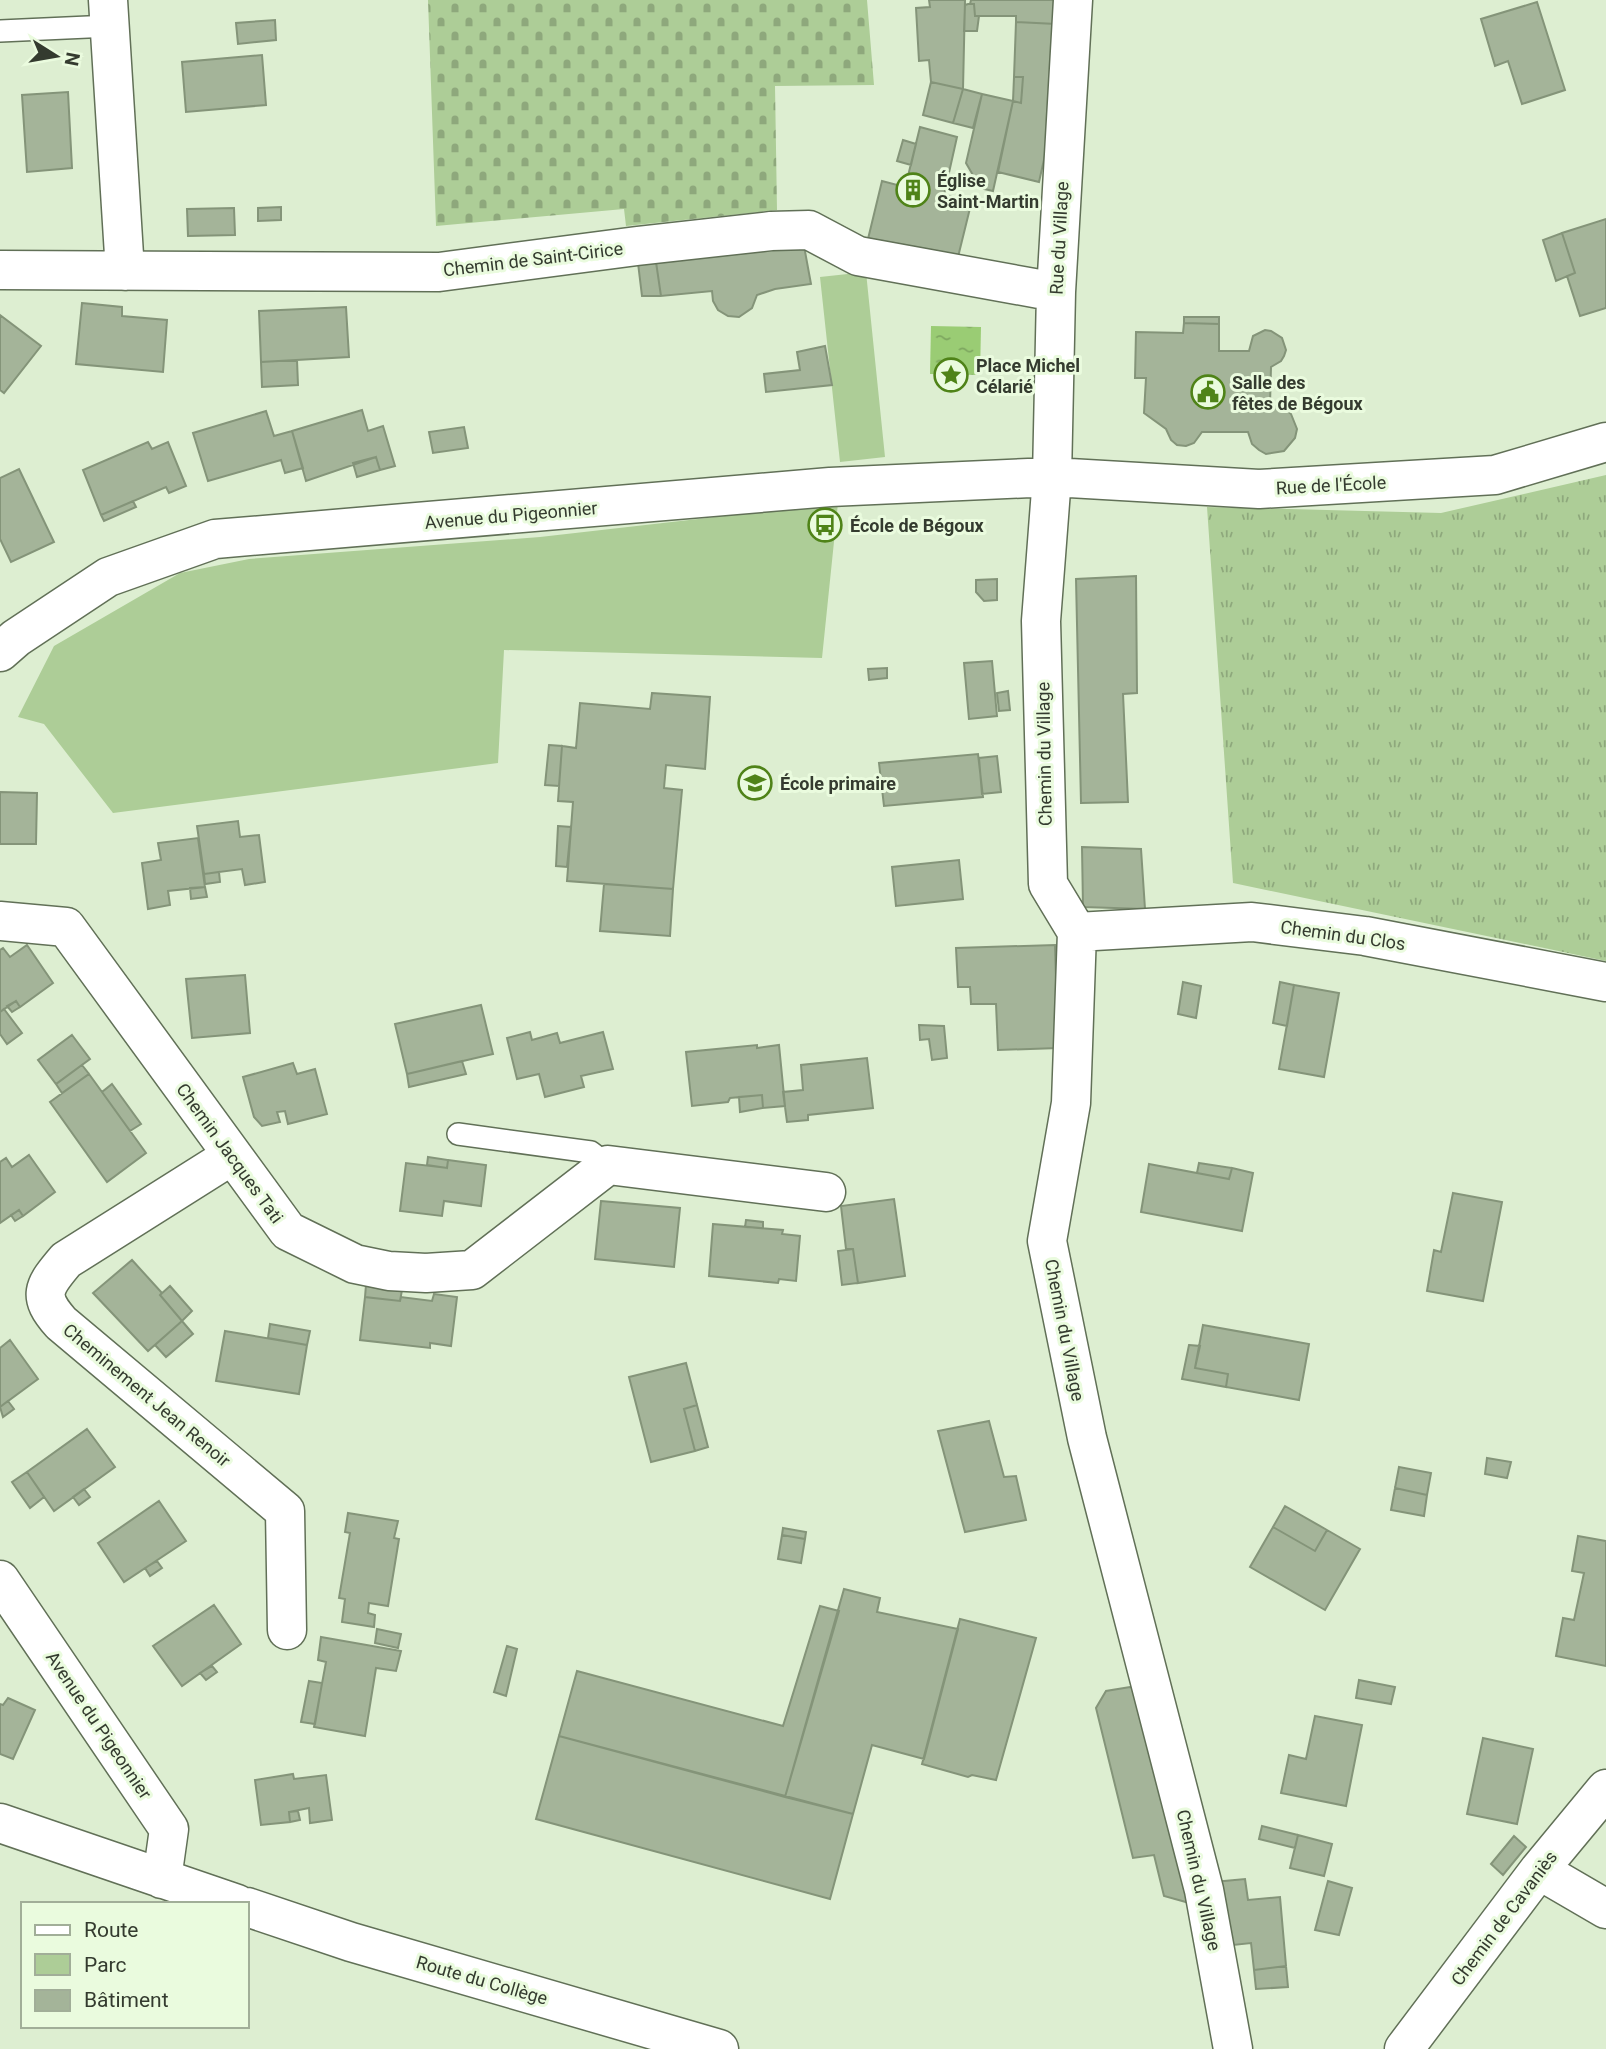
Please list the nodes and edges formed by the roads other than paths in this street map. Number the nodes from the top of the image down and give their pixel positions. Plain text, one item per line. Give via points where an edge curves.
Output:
1 (1073, 0) edge
2 (109, 13) edge
3 (0, 32) edge
4 (0, 270) edge
5 (125, 271) junction
6 (1056, 292) junction
7 (1606, 442) edge
8 (1052, 477) junction
9 (0, 652) edge
10 (0, 921) edge
11 (1077, 932) junction
12 (1606, 982) edge
13 (458, 1134) dead end
14 (231, 1156) junction
15 (608, 1165) junction
16 (826, 1192) dead end
17 (0, 1580) edge
18 (287, 1630) dead end
19 (1606, 1789) edge
20 (0, 1823) edge
21 (1539, 1870) junction
22 (162, 1879) junction
23 (231, 1902) edge
24 (248, 1907) edge
25 (1606, 1909) edge
26 (719, 2049) edge
27 (1233, 2049) edge
28 (1404, 2049) edge

1 - 6 street, Rue du Village
2 - 3 lane
2 - 5 street
4 - 5 street, Chemin de Saint-Cirice
5 - 6 street, Chemin de Saint-Cirice via 439,272 637,246 809,230 858,257
6 - 8 street, Rue du Village
7 - 8 street, Rue de l'École via 1495,475 1259,489
8 - 9 street, Avenue du Pigeonnier via 830,487 215,539 108,577
8 - 11 street, Chemin du Village via 1041,621 1048,884
10 - 14 street, Chemin Jacques Tati via 66,927
11 - 12 street, Chemin du Clos via 1252,922 1365,936
11 - 27 street, Chemin du Village via 1071,1103 1047,1241 1087,1438 1204,1890
13 - 15 lane via 591,1152
14 - 15 street, Chemin Jacques Tati via 288,1231 355,1264 426,1273 472,1270
14 - 18 street, Cheminement Jean Renoir via 66,1260 49,1280 44,1297 61,1324 285,1511
15 - 16 street
17 - 22 street, Avenue du Pigeonnier via 169,1829
19 - 21 street, Chemin de Cavaniès
20 - 22 street
21 - 25 street
21 - 28 street, Chemin de Cavaniès
22 - 23 street
24 - 26 street, Route du Collège via 351,1942

